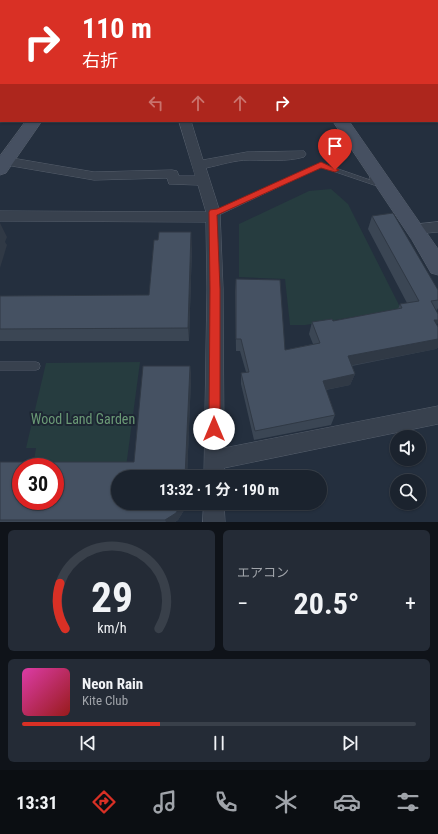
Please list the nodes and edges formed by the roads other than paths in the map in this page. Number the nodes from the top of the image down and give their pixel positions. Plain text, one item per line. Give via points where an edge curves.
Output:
1 (33, 122) edge
2 (185, 122) edge
3 (342, 122) edge
4 (300, 154) dead end
5 (3, 165) edge
6 (198, 165) junction
7 (375, 170) junction
8 (203, 180) junction
9 (213, 214) junction
10 (0, 216) edge
11 (438, 227) edge
12 (415, 229) junction
13 (438, 267) edge
14 (0, 366) edge
15 (36, 366) dead end
16 (438, 415) edge
17 (214, 469) edge
18 (214, 510) edge
19 (214, 522) edge

1 - 5 street
2 - 6 street
3 - 7 street
4 - 6 street via 276,157 247,156
5 - 8 street via 94,176 172,174 174,181
6 - 8 street
7 - 9 lane via 368,172 376,184 321,165
7 - 12 street
8 - 9 street
9 - 10 street
9 - 17 street
11 - 12 street
12 - 13 street
14 - 15 lane
16 - 17 street
18 - 19 street

